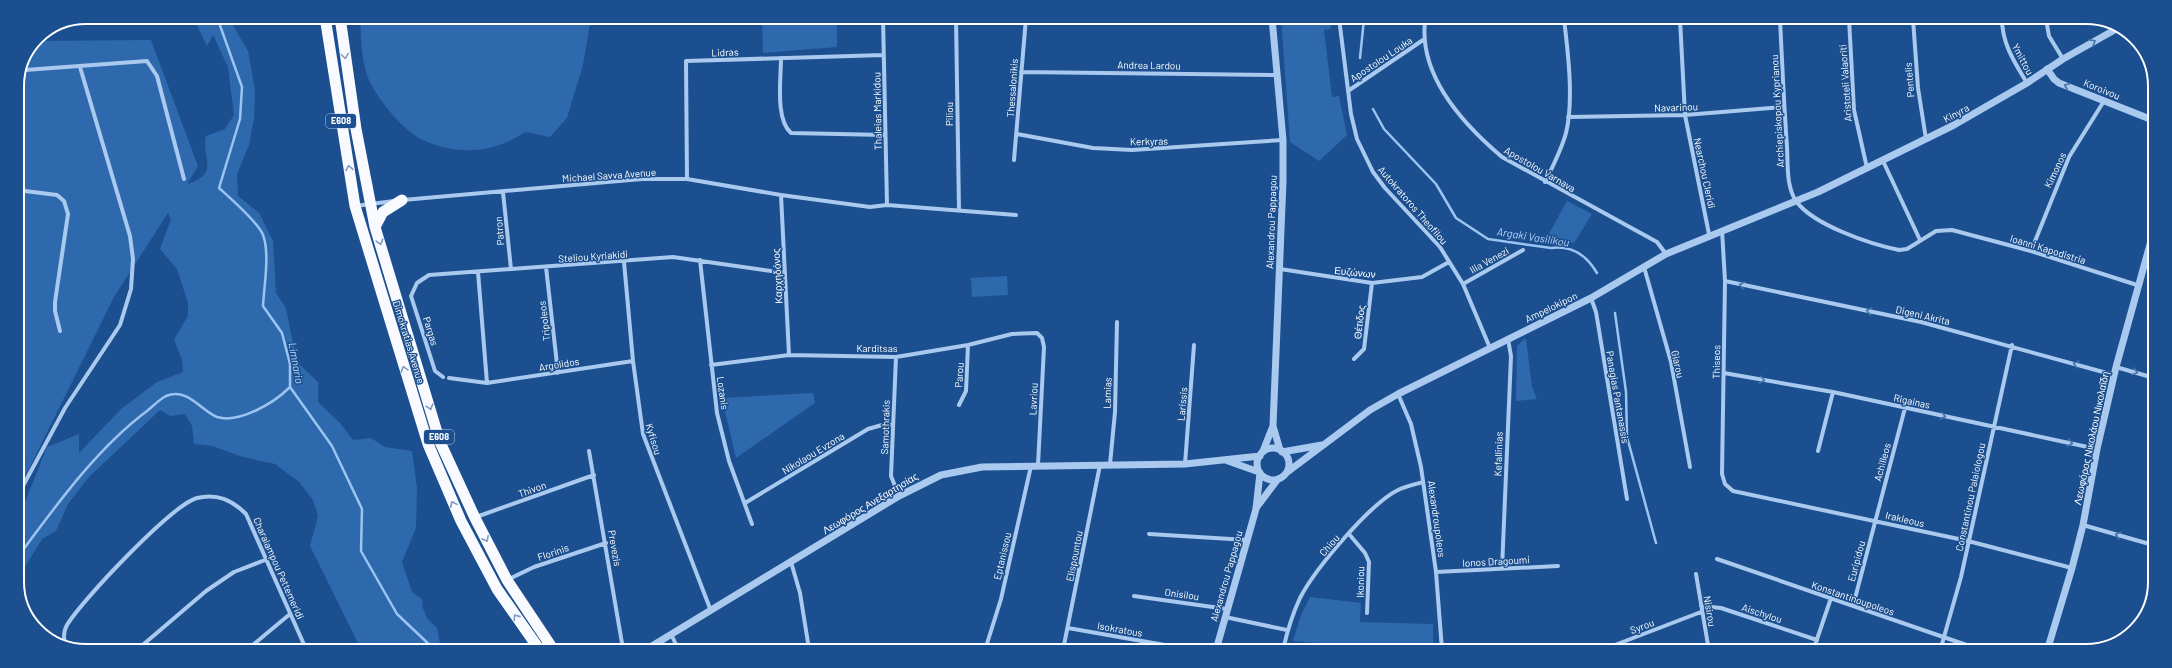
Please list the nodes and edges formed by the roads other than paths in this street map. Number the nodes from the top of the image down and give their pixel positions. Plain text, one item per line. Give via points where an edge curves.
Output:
1 (326, 24) edge
2 (341, 24) edge
3 (883, 24) edge
4 (956, 24) edge
5 (1025, 24) edge
6 (1273, 24) edge
7 (1340, 24) edge
8 (1425, 24) edge
9 (1564, 24) edge
10 (1680, 24) edge
11 (1780, 24) edge
12 (1849, 24) edge
13 (1912, 24) edge
14 (2002, 24) edge
15 (2047, 24) edge
16 (2114, 31) edge
17 (1423, 40) junction
18 (884, 55) junction
19 (781, 58) junction
20 (2063, 59) junction
21 (80, 67) junction
22 (2047, 69) junction
23 (26, 70) edge
24 (1021, 72) junction
25 (1277, 75) junction
26 (2027, 83) junction
27 (1348, 91) junction
28 (2104, 101) junction
29 (1784, 107) junction
30 (1685, 115) junction
31 (1568, 117) junction
32 (2148, 118) edge
33 (1017, 134) junction
34 (885, 135) junction
35 (1926, 139) junction
36 (1283, 140) junction
37 (1014, 160) dead end
38 (1883, 161) junction
39 (1867, 168) junction
40 (184, 179) dead end
41 (687, 179) junction
42 (1545, 182) junction
43 (24, 191) edge
44 (503, 192) junction
45 (781, 195) junction
46 (402, 200) junction
47 (1796, 201) junction
48 (370, 204) junction
49 (887, 205) junction
50 (355, 206) junction
51 (959, 210) junction
52 (1016, 214) dead end
53 (375, 227) junction
54 (1722, 230) junction
55 (1709, 234) junction
56 (1920, 240) junction
57 (2148, 249) edge
58 (1523, 250) dead end
59 (2031, 251) junction
60 (1666, 254) junction
61 (700, 260) junction
62 (624, 262) junction
63 (1449, 262) junction
64 (546, 267) junction
65 (1644, 267) junction
66 (511, 269) junction
67 (1280, 269) junction
68 (478, 272) junction
69 (786, 273) junction
70 (1725, 281) junction
71 (1372, 283) junction
72 (1463, 284) junction
73 (2137, 285) junction
74 (411, 296) joint
75 (1591, 298) junction
76 (1117, 322) dead end
77 (60, 330) dead end
78 (1040, 335) joint
79 (1508, 339) junction
80 (968, 345) junction
81 (1194, 345) dead end
82 (2012, 345) junction
83 (1490, 348) junction
84 (789, 355) junction
85 (896, 357) junction
86 (1354, 359) dead end
87 (633, 361) junction
88 (711, 365) junction
89 (2116, 367) junction
90 (558, 372) junction
91 (1724, 373) junction
92 (2114, 375) junction
93 (2148, 376) edge
94 (443, 377) dead end
95 (449, 378) dead end
96 (487, 383) junction
97 (1833, 392) junction
98 (1398, 394) junction
99 (959, 405) dead end
100 (1905, 408) junction
101 (893, 425) junction
102 (1273, 426) junction
103 (1994, 426) junction
104 (1322, 445) junction
105 (2097, 449) junction
106 (1818, 450) dead end
107 (589, 451) dead end
108 (1281, 451) junction
109 (1262, 454) junction
110 (1226, 461) junction
111 (1100, 464) junction
112 (1110, 464) junction
113 (1185, 464) junction
114 (1034, 466) junction
115 (1690, 467) dead end
116 (1260, 472) junction
117 (1286, 473) junction
118 (594, 474) junction
119 (1278, 479) junction
120 (1423, 482) junction
121 (24, 484) edge
122 (1733, 491) joint
123 (899, 496) junction
124 (1627, 499) dead end
125 (744, 503) junction
126 (1256, 509) junction
127 (475, 518) junction
128 (1875, 520) junction
129 (752, 524) dead end
130 (2083, 525) junction
131 (1149, 534) dead end
132 (1349, 534) junction
133 (1247, 540) junction
134 (1968, 541) junction
135 (606, 543) junction
136 (2148, 544) edge
137 (1717, 559) dead end
138 (265, 560) junction
139 (791, 562) junction
140 (1558, 566) dead end
141 (2072, 568) junction
142 (1502, 569) junction
143 (1436, 572) junction
144 (1696, 574) dead end
145 (507, 580) junction
146 (1134, 596) dead end
147 (1831, 598) junction
148 (1701, 606) junction
149 (1853, 606) junction
150 (1227, 609) junction
151 (711, 612) junction
152 (1701, 612) junction
153 (1367, 613) dead end
154 (290, 614) junction
155 (1225, 617) junction
156 (1068, 628) junction
157 (1287, 630) junction
158 (672, 636) junction
159 (1944, 638) junction
160 (64, 640) edge
161 (1816, 640) junction
162 (144, 644) edge
163 (254, 644) edge
164 (304, 644) edge
165 (536, 644) edge
166 (550, 644) edge
167 (622, 644) edge
168 (657, 644) edge
169 (676, 644) edge
170 (807, 644) edge
171 (987, 644) edge
172 (1064, 644) edge
173 (1159, 644) edge
174 (1218, 644) edge
175 (1284, 644) edge
176 (1442, 644) edge
177 (1617, 644) edge
178 (1708, 644) edge
179 (1815, 644) edge
180 (1942, 644) edge
181 (1962, 644) edge
182 (2049, 644) edge

50 -> 1 highway, Dimokratias Avenue / E608
2 -> 48 highway, Dimokratias Avenue / E608
3 - 18 street, Thaleias Markidou
4 - 51 street, Piliou
5 - 24 street, Thessalonikis
6 - 25 street, Alexandrou Pappagou
7 - 27 street, Autokratoros Theofilou
8 - 17 street, Apostolou Varnava
9 - 31 street
10 - 30 street, Nearchou Cleridi
11 - 29 street, Archiepiskopou Kyprianou
12 - 39 street, Aristoteli Valaoriti via 1854,110
13 - 35 street, Pentelis via 1919,102
14 - 26 street, Ymittou via 2009,54
15 - 20 street via 2049,36
20 -> 16 street, Kinyra
17 - 27 street, Apostolou Louka
17 - 42 street, Apostolou Varnava via 1441,87 1463,120 1502,157
18 - 19 street, Lidras
18 - 34 street, Thaleias Markidou
19 - 34 street via 781,116 785,128 790,133
19 - 41 street, Lidras via 686,61
20 - 22 street, Kinyra
21 - 23 street
21 - 40 street via 140,60 150,64 157,76
21 - 121 street via 130,236 133,259 131,289 120,325 65,408
22 - 26 street, Kinyra
28 -> 22 street, Koroivou via 2059,83
24 - 25 street, Andrea Lardou
24 - 33 street, Thessalonikis
25 - 36 street, Alexandrou Pappagou
26 - 35 street, Kinyra
27 - 63 street, Autokratoros Theofilou via 1350,114 1357,140 1373,172 1440,247
28 - 32 street, Koroivou
28 - 59 street, Kimonos via 2070,157
29 - 30 street, Navarinou
29 - 47 street, Archiepiskopou Kyprianou via 1790,188
30 - 31 street, Navarinou
30 - 55 street, Nearchou Cleridi
31 - 42 street via 1560,152
33 - 36 street, Kerkyras via 1093,148 1132,150
33 - 37 street, Thessalonikis
34 - 49 street, Thaleias Markidou
35 - 38 street, Kinyra
36 - 67 street, Alexandrou Pappagou
38 - 39 street, Kinyra
38 - 56 street
39 - 47 street, Kinyra
41 - 44 street, Michael Savva Avenue via 642,179
41 - 45 street, Michael Savva Avenue
42 - 60 street, Apostolou Varnava via 1657,242
43 - 77 street via 57,195 67,207 55,307
44 - 46 street, Michael Savva Avenue
44 - 66 street, Patron
45 - 49 street, Michael Savva Avenue via 870,207
45 - 69 street, Καρχηδόνος
46 - 48 street, Michael Savva Avenue
46 - 53 highway via 383,212
47 - 54 street, Ampelokipon
47 - 56 street via 1819,221 1837,230 1892,249 1903,250
48 - 50 street, Michael Savva Avenue
48 - 53 highway, Dimokratias Avenue / E608
49 - 51 street, Michael Savva Avenue
165 -> 50 highway, Dimokratias Avenue / E608 via 497,589 461,521 428,444
51 - 52 street, Michael Savva Avenue
53 -> 127 highway, Dimokratias Avenue / E608 via 440,442
54 - 55 street, Ampelokipon
54 - 70 street, Thiseos
55 - 60 street, Ampelokipon
56 - 59 street, Ioanni Kapodistria via 1936,231 1952,230
57 - 73 street, Λεωφόρος Νικολάου Νικολαΐδη
58 - 72 street, Ilia Venezi
59 - 73 street, Ioanni Kapodistria
60 - 65 street, Ampelokipon
61 - 62 street, Steliou Kyriakidi via 673,257
61 - 69 street, Steliou Kyriakidi
61 - 88 street, Lozanis
62 - 64 street, Steliou Kyriakidi
62 - 87 street, Kyfisou
63 - 71 street, Ευζώνων via 1422,277
63 - 72 street, Autokratoros Theofilou
64 - 66 street, Steliou Kyriakidi
64 - 90 street, Tripoleos
65 - 75 street, Ampelokipon
65 - 115 street, Giarou via 1671,362
66 - 68 street, Steliou Kyriakidi
67 - 71 street, Ευζώνων
67 - 102 street, Alexandrou Pappagou
68 - 74 street, Steliou Kyriakidi via 429,275 417,283
68 - 96 street
69 - 84 street, Καρχηδόνος
82 -> 70 street, Digeni Akrita via 1921,322
70 - 91 street, Thiseos
71 - 86 street, Θέτιδος via 1364,349
72 - 83 street, Autokratoros Theofilou
73 - 89 street, Λεωφόρος Νικολάου Νικολαΐδη
74 - 94 street, Pargas via 435,371
75 - 79 street, Ampelokipon
75 - 124 street, Panagias Pantanassis via 1596,312
76 - 112 street, Lamias via 1115,412
78 - 80 street, Karditsas via 1032,332 1012,334
78 - 114 street, Lavriou via 1044,347
79 - 83 street, Ampelokipon
79 - 142 street, Kefallinias via 1510,356
80 - 85 street, Karditsas
80 - 99 street, Parou via 966,391
81 - 113 street, Larissis
92 -> 82 street, Digeni Akrita
82 - 103 street, Constantinou Palaiologou
83 - 98 street, Ampelokipon
84 - 85 street, Karditsas
84 - 88 street, Karditsas
85 - 101 street, Samothrakis
87 - 90 street, Argolidos
87 - 151 street, Kyfisou via 643,434
88 - 125 street, Lozanis via 722,437
89 - 92 street, Λεωφόρος Νικολάου Νικολαΐδη
89 -> 93 street
90 - 96 street, Argolidos
91 -> 97 street, Rigainas
91 - 122 street, Thiseos via 1722,474 1725,484
92 - 105 street, Λεωφόρος Νικολάου Νικολαΐδη
95 - 96 street, Argolidos
97 - 100 street, Rigainas
97 - 106 street
98 - 104 street, Ampelokipon via 1370,410
98 - 120 street, Alexandroupoleos via 1411,424
100 -> 103 street, Rigainas
100 - 128 street, Achilleos
101 - 123 street, Samothrakis via 891,476
101 - 125 street, Nikolaou Evzona via 868,429
102 - 108 street, Alexandrou Pappagou
102 - 109 street, Alexandrou Pappagou
103 -> 105 street, Rigainas
103 - 134 street, Constantinou Palaiologou
104 - 108 street, Ampelokipon
104 - 117 street, Ampelokipon
105 - 130 street, Λεωφόρος Νικολάου Νικολαΐδη
107 - 118 street, Prevezis
108 - 109 street via 1272,448
108 - 117 street via 1289,464
109 - 110 street, Λεωφόρος Ανεξαρτησίας
109 - 116 street via 1257,465
110 - 113 street, Λεωφόρος Ανεξαρτησίας
110 - 116 street, Λεωφόρος Ανεξαρτησίας
111 - 112 street, Λεωφόρος Ανεξαρτησίας
111 - 114 street, Λεωφόρος Ανεξαρτησίας
111 - 156 street, Elispountou
112 - 113 street, Λεωφόρος Ανεξαρτησίας
114 - 123 street, Λεωφόρος Ανεξαρτησίας via 982,467 941,475
114 - 171 street, Eptanissou
116 - 119 street via 1266,478
116 - 126 street, Alexandrou Pappagou
117 - 119 street
118 - 127 street, Thivon
118 - 135 street, Prevezis
119 - 126 street, Alexandrou Pappagou
120 - 132 street, Chiou via 1400,489 1383,499
120 - 143 street, Alexandroupoleos
122 - 128 street, Irakleous
123 - 139 street, Λεωφόρος Ανεξαρτησίας
125 - 129 street, Lozanis
126 - 133 street, Alexandrou Pappagou
127 -> 145 highway, Dimokratias Avenue / E608
128 - 134 street, Irakleous
128 - 149 street, Euripidou
136 -> 130 street
130 - 141 street, Λεωφόρος Νικολάου Νικολαΐδη
131 - 133 street
132 - 153 street, Ikoniou via 1368,557
132 - 157 street, Chiou via 1322,565 1303,594
133 - 150 street, Alexandrou Pappagou
134 - 141 street, Irakleous
134 - 159 street, Constantinou Palaiologou
135 - 145 street, Florinis via 534,567
135 - 167 street, Prevezis
137 - 147 street, Konstantinoupoleos
138 - 154 street, Charalampou Pettemeridi
138 - 160 street, Charalampou Pettemeridi via 252,525 236,504 212,496 196,498 176,511 100,586 67,625
138 - 162 street via 234,572
139 - 151 street, Λεωφόρος Ανεξαρτησίας
139 - 170 street via 800,593
140 - 142 street, Ionos Dragoumi
141 - 182 street, Λεωφόρος Νικολάου Νικολαΐδη
142 - 143 street, Ionos Dragoumi
143 - 176 street, Alexandroupoleos
144 - 148 street, Nisirou
145 - 166 highway, Dimokratias Avenue / E608
146 - 150 street, Onisilou
147 - 149 street, Konstantinoupoleos
147 - 161 street
148 - 152 street, Nisirou
148 - 161 street, Aischylou via 1721,608
149 - 159 street, Konstantinoupoleos
150 - 155 street, Alexandrou Pappagou
151 - 158 street, Λεωφόρος Ανεξαρτησίας
152 - 177 street, Syrou
152 - 178 street, Nisirou
154 - 163 street
154 - 164 street, Charalampou Pettemeridi
155 - 157 street
155 - 174 street, Alexandrou Pappagou
156 - 172 street, Elispountou
156 - 173 street, Isokratous
157 - 175 street, Chiou
158 - 168 street, Λεωφόρος Ανεξαρτησίας
158 - 169 street
159 - 180 street, Constantinou Palaiologou
159 - 181 street, Konstantinoupoleos
161 - 179 street

